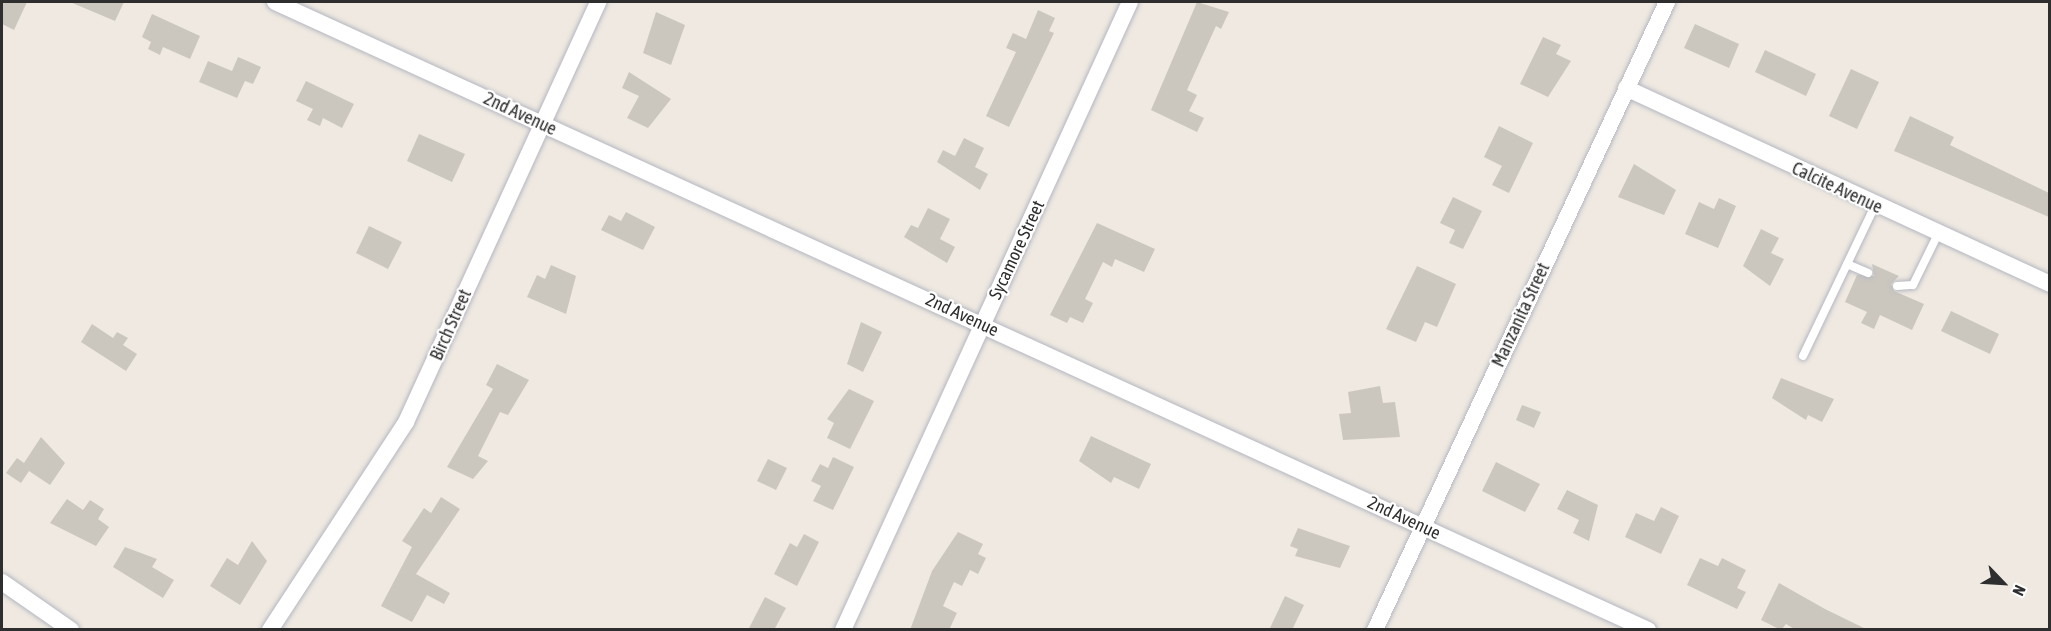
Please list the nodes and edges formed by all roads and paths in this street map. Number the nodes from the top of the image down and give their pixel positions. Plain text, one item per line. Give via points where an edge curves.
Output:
1 (275, 2) edge
2 (598, 2) edge
3 (1130, 2) edge
4 (1666, 2) edge
5 (1626, 88) junction
6 (542, 124) junction
7 (1875, 206) junction
8 (1938, 234) junction
9 (1847, 264) junction
10 (1868, 273) dead end
11 (2049, 284) edge
12 (1897, 286) dead end
13 (983, 324) junction
14 (1803, 356) dead end
15 (1422, 526) junction
16 (2, 582) edge
17 (71, 630) edge
18 (270, 630) edge
19 (843, 630) edge
20 (1375, 630) edge
21 (1648, 630) edge

1 - 6 street, 2nd Avenue
2 - 6 street, Birch Street
3 - 13 street, Sycamore Street
4 - 5 street, Manzanita Street
5 - 7 street, Calcite Avenue
5 - 15 street, Manzanita Street
6 - 13 street, 2nd Avenue
6 - 18 street, Birch Street via 406,422
7 - 8 street, Calcite Avenue
7 - 9 lane
8 - 11 street, Calcite Avenue
8 - 12 lane via 1913,285
9 - 10 lane
9 - 14 lane
13 - 15 street, 2nd Avenue
13 - 19 street, Sycamore Street
15 - 20 street, Manzanita Street
15 - 21 street, 2nd Avenue
16 - 17 street

